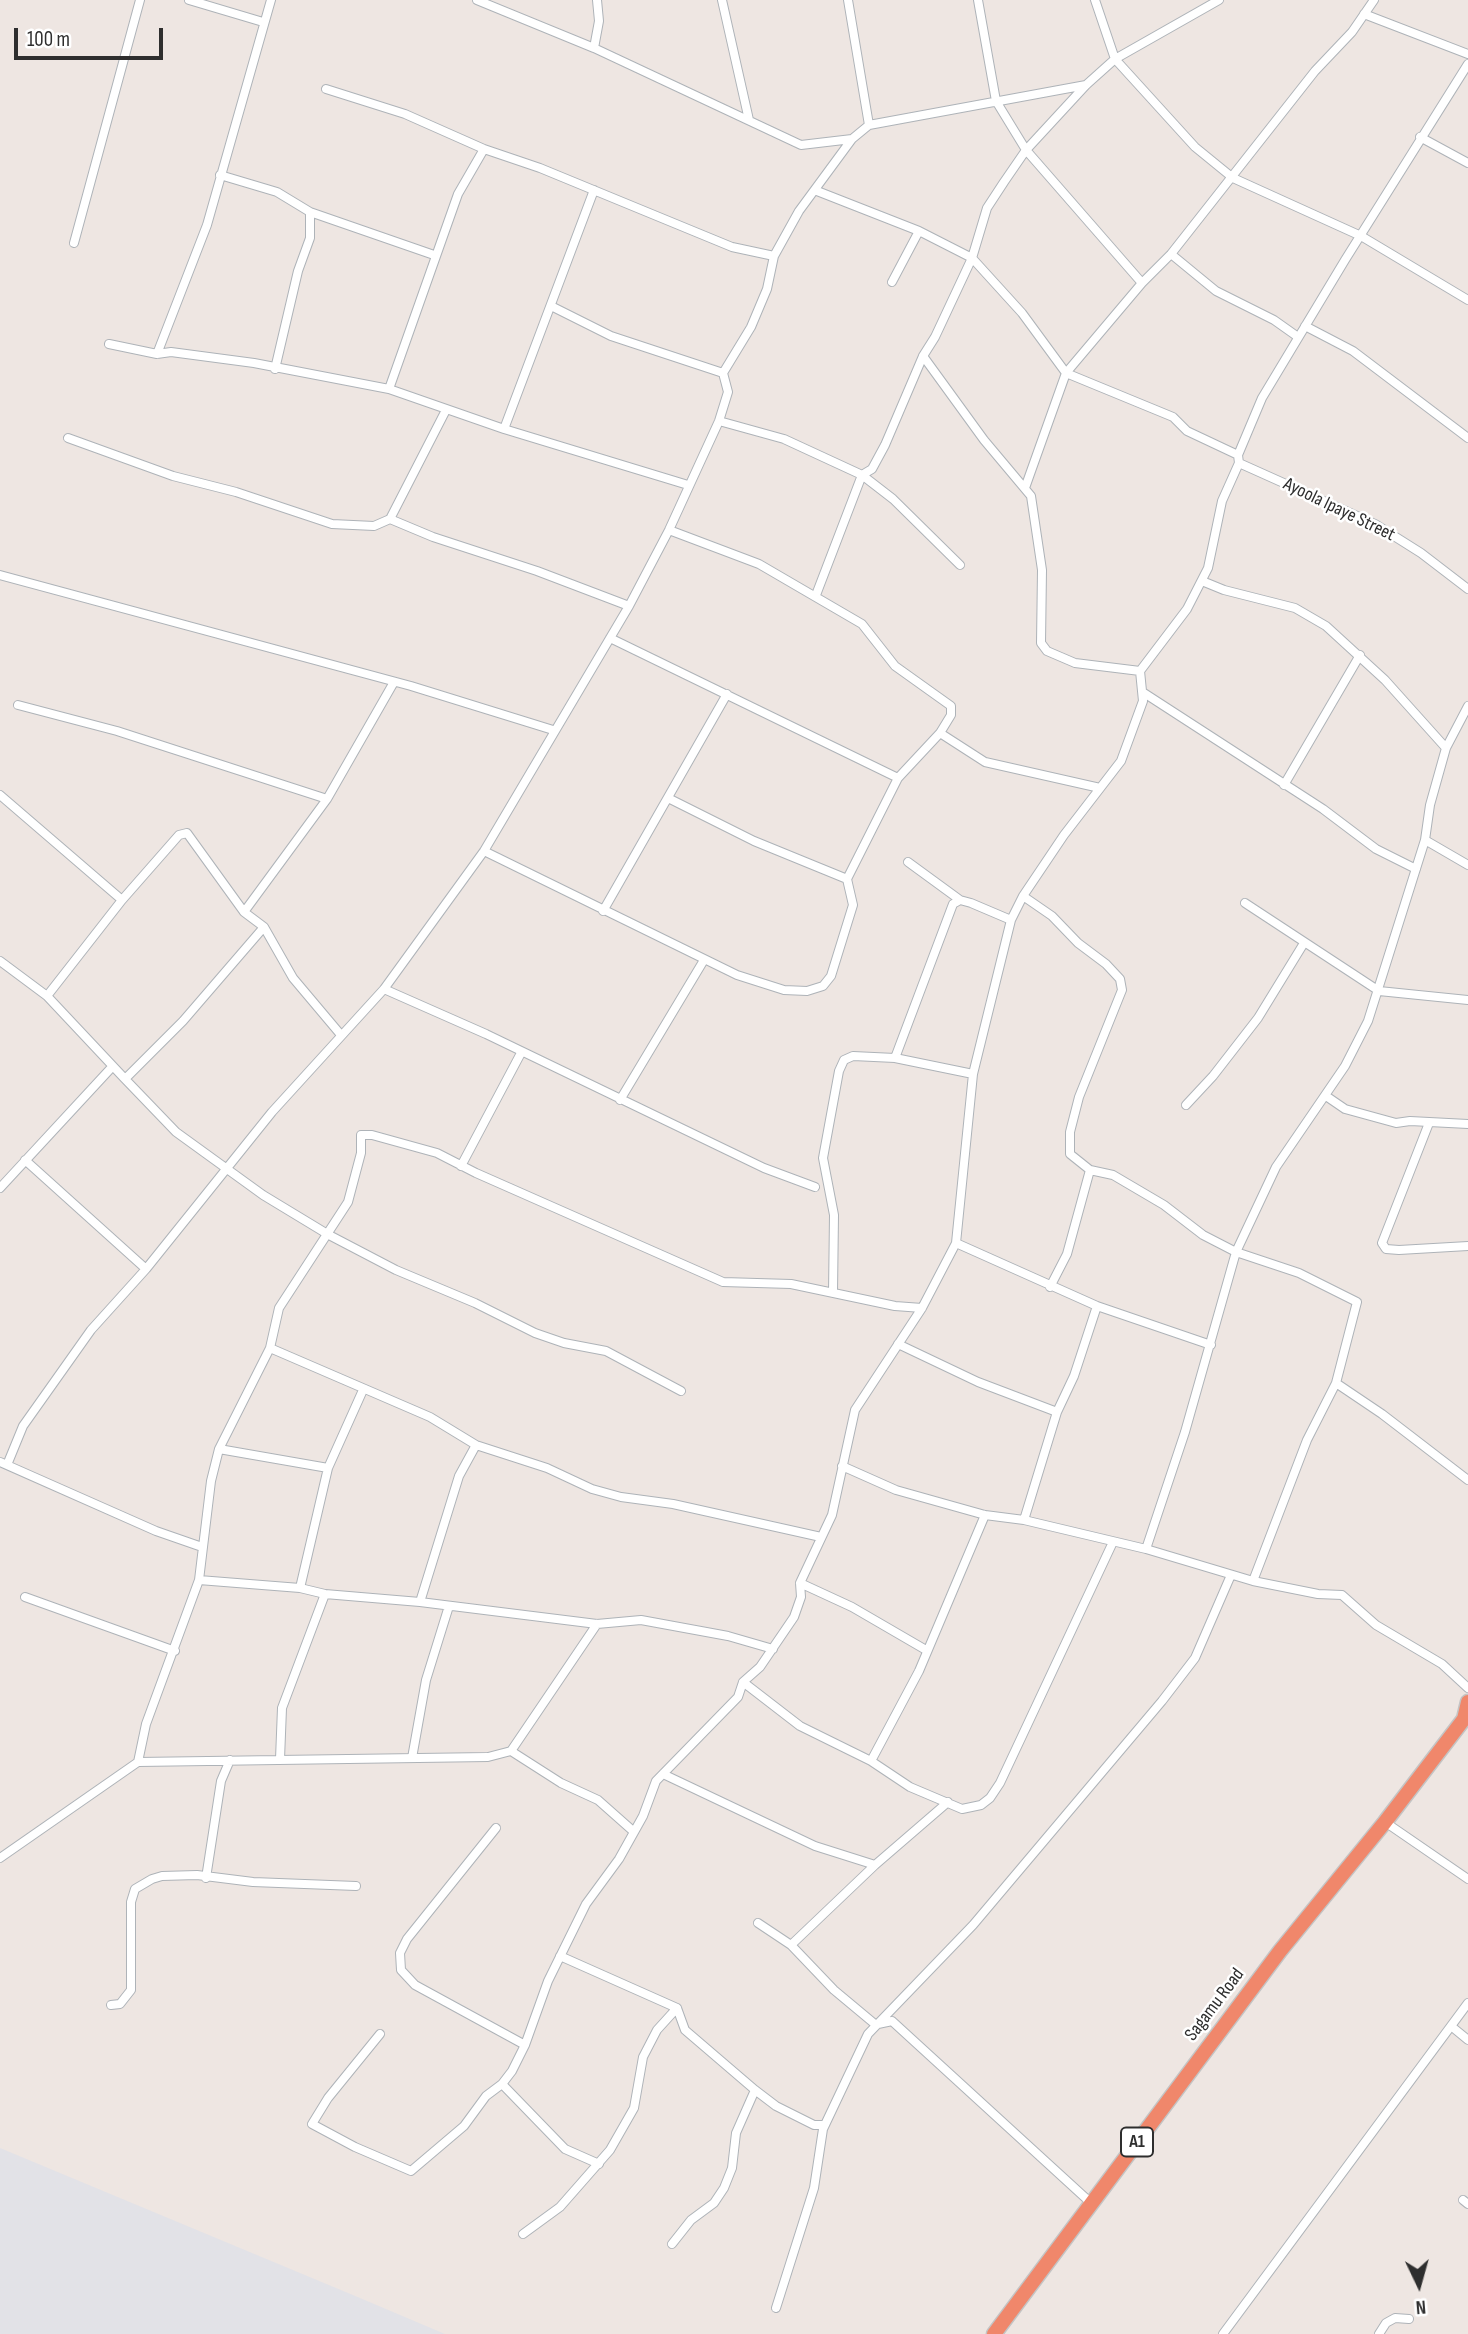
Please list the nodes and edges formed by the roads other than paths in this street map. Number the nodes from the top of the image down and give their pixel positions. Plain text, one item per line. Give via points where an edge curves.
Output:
1 (140, 0) edge
2 (189, 0) edge
3 (271, 0) edge
4 (477, 0) edge
5 (597, 0) edge
6 (722, 0) edge
7 (848, 0) edge
8 (978, 0) edge
9 (1096, 0) edge
10 (1219, 0) edge
11 (1374, 0) edge
12 (1364, 14) junction
13 (263, 22) junction
14 (594, 48) junction
15 (1468, 54) edge
16 (1115, 59) junction
17 (1468, 64) edge
18 (1086, 85) junction
19 (326, 89) dead end
20 (996, 101) junction
21 (749, 120) junction
22 (869, 125) junction
23 (1420, 137) junction
24 (852, 139) junction
25 (485, 149) junction
26 (1026, 150) junction
27 (1468, 163) edge
28 (220, 175) junction
29 (1233, 178) junction
30 (594, 190) junction
31 (817, 191) junction
32 (310, 212) junction
33 (919, 231) junction
34 (1361, 236) junction
35 (74, 243) dead end
36 (1171, 254) junction
37 (434, 256) junction
38 (774, 256) junction
39 (972, 258) junction
40 (892, 282) dead end
41 (1142, 283) junction
42 (1468, 300) edge
43 (551, 306) junction
44 (1305, 326) junction
45 (1298, 337) junction
46 (109, 344) dead end
47 (157, 354) junction
48 (923, 356) junction
49 (275, 369) junction
50 (723, 373) junction
51 (1066, 373) junction
52 (389, 389) junction
53 (446, 410) junction
54 (719, 421) junction
55 (504, 429) junction
56 (68, 438) dead end
57 (1468, 438) edge
58 (1239, 459) junction
59 (862, 475) junction
60 (688, 485) junction
61 (1025, 488) junction
62 (390, 519) junction
63 (669, 530) junction
64 (961, 565) dead end
65 (0, 575) edge
66 (1202, 581) junction
67 (1468, 589) edge
68 (816, 595) junction
69 (629, 606) junction
70 (610, 638) junction
71 (1360, 655) junction
72 (1140, 671) junction
73 (394, 682) junction
74 (1144, 693) junction
75 (727, 694) junction
76 (18, 705) dead end
77 (1468, 706) edge
78 (1464, 721) edge
79 (553, 730) junction
80 (940, 733) junction
81 (1446, 748) junction
82 (898, 778) junction
83 (1284, 785) junction
84 (1100, 788) junction
85 (0, 796) edge
86 (668, 798) junction
87 (327, 799) junction
88 (1425, 841) junction
89 (484, 851) junction
90 (908, 862) dead end
91 (1468, 865) edge
92 (1416, 869) junction
93 (847, 879) junction
94 (1023, 896) junction
95 (122, 900) junction
96 (960, 900) junction
97 (1245, 903) dead end
98 (603, 911) junction
99 (244, 912) junction
100 (1011, 920) junction
101 (264, 927) junction
102 (1304, 943) junction
103 (704, 960) junction
104 (0, 961) edge
105 (384, 989) junction
106 (1379, 991) junction
107 (47, 996) junction
108 (1468, 1000) edge
109 (341, 1035) junction
110 (521, 1052) junction
111 (895, 1058) junction
112 (112, 1067) junction
113 (973, 1074) junction
114 (125, 1079) junction
115 (1325, 1096) junction
116 (620, 1100) junction
117 (1186, 1105) dead end
118 (1429, 1123) junction
119 (1468, 1124) edge
120 (26, 1160) junction
121 (461, 1166) junction
122 (227, 1169) junction
123 (1090, 1170) junction
124 (815, 1187) dead end
125 (0, 1188) edge
126 (329, 1235) junction
127 (956, 1243) junction
128 (1468, 1246) edge
129 (1236, 1252) junction
130 (146, 1269) junction
131 (1050, 1287) junction
132 (833, 1293) junction
133 (1097, 1306) junction
134 (922, 1308) junction
135 (898, 1344) junction
136 (1211, 1345) junction
137 (270, 1348) junction
138 (1336, 1383) junction
139 (363, 1390) junction
140 (681, 1391) dead end
141 (1057, 1412) junction
142 (476, 1445) junction
143 (219, 1449) junction
144 (3, 1463) edge
145 (842, 1466) junction
146 (328, 1468) junction
147 (1468, 1480) edge
148 (985, 1515) junction
149 (1024, 1520) junction
150 (821, 1537) junction
151 (1113, 1542) junction
152 (202, 1547) junction
153 (1146, 1549) junction
154 (1230, 1575) junction
155 (199, 1580) junction
156 (1253, 1581) junction
157 (800, 1583) junction
158 (300, 1588) junction
159 (325, 1594) junction
160 (25, 1597) dead end
161 (420, 1602) junction
162 (449, 1606) junction
163 (597, 1624) junction
164 (773, 1649) junction
165 (926, 1650) junction
166 (175, 1651) junction
167 (743, 1682) junction
168 (1468, 1688) edge
169 (1468, 1702) edge
170 (1466, 1720) edge
171 (511, 1751) junction
172 (412, 1758) junction
173 (280, 1759) junction
174 (230, 1760) junction
175 (872, 1761) junction
176 (138, 1762) junction
177 (663, 1774) junction
178 (948, 1802) junction
179 (1385, 1822) junction
180 (496, 1828) dead end
181 (633, 1831) junction
182 (0, 1858) edge
183 (875, 1865) junction
184 (206, 1878) junction
185 (1468, 1879) edge
186 (356, 1886) dead end
187 (758, 1923) dead end
188 (791, 1945) junction
189 (560, 1956) junction
190 (1468, 2003) edge
191 (111, 2006) dead end
192 (677, 2008) junction
193 (876, 2025) junction
194 (1451, 2026) junction
195 (380, 2034) dead end
196 (1468, 2040) edge
197 (526, 2045) junction
198 (502, 2084) junction
199 (755, 2090) junction
200 (823, 2129) junction
201 (599, 2164) junction
202 (1091, 2203) junction
203 (523, 2234) dead end
204 (672, 2244) dead end
205 (776, 2308) dead end
206 (1409, 2319) dead end
207 (999, 2332) edge
208 (1223, 2334) edge
209 (1379, 2334) edge

1 - 35 street
2 - 13 street
3 - 13 street
4 - 14 street
5 - 14 street
6 - 21 street
7 - 22 street
8 - 20 street
9 - 16 street
10 - 16 street
11 - 12 street
12 - 15 street
12 - 29 street
13 - 28 street
14 - 21 street
16 - 18 street
16 - 29 street via 1195,147
17 - 23 street
18 - 20 street
18 - 26 street
19 - 25 street via 405,114
20 - 22 street
20 - 26 street
21 - 24 street via 801,145
22 - 24 street
23 - 27 street
23 - 34 street
24 - 31 street
25 - 30 street
25 - 37 street via 458,194
26 - 39 street via 987,208
26 - 41 street
28 - 32 street via 277,192
28 - 47 street via 207,225
29 - 34 street
29 - 36 street
30 - 38 street via 732,247
30 - 43 street
31 - 33 street
31 - 38 street via 799,211
32 - 37 street
32 - 49 street via 310,238
33 - 39 street
33 - 40 street
34 - 42 street
34 - 44 street
36 - 41 street
36 - 45 street via 1216,291 1275,320
37 - 52 street
38 - 50 street via 767,289 751,327
39 - 48 street
39 - 51 street
41 - 51 street
43 - 50 street via 611,336
43 - 55 street
44 - 45 street
44 - 57 street via 1353,351
45 - 58 street via 1262,398
46 - 47 street
47 - 49 street via 180,353
48 - 59 street via 885,445 872,469
48 - 61 street
49 - 52 street
50 - 54 street via 727,392
51 - 58 street, Ayoola Ipaye Street via 1173,417 1187,431
51 - 61 street
52 - 53 street
53 - 55 street
53 - 62 street
54 - 59 street via 785,439
54 - 60 street
55 - 60 street
56 - 62 street via 173,476 332,524 374,526
58 - 66 street via 1222,501 1213,553
58 - 67 street, Ayoola Ipaye Street via 1376,524
59 - 64 street
59 - 68 street
60 - 63 street
61 - 72 street via 1034,506 1042,570 1041,643 1075,663
62 - 69 street
63 - 68 street via 759,564
63 - 69 street
65 - 73 street
66 - 71 street via 1295,608 1326,626
66 - 72 street via 1187,609
68 - 80 street via 862,624 895,666 951,706
69 - 70 street
70 - 75 street
70 - 79 street
71 - 81 street
71 - 83 street
72 - 74 street
73 - 79 street
73 - 87 street
74 - 83 street
74 - 84 street via 1121,761
75 - 82 street
75 - 86 street
76 - 87 street via 117,731
77 - 78 street
78 - 81 street
79 - 89 street
80 - 82 street
80 - 84 street via 985,762
81 - 88 street
82 - 93 street
83 - 92 street via 1376,849
84 - 94 street
85 - 95 street
86 - 93 street via 754,841
86 - 98 street
87 - 99 street
88 - 91 street
88 - 92 street
89 - 98 street
89 - 105 street
90 - 96 street
92 - 106 street
93 - 103 street via 853,905 831,976 823,986 784,990
94 - 100 street
94 - 123 street via 1121,979 1122,990 1079,1097 1070,1132 1070,1154
95 - 99 street via 179,835 187,833
95 - 107 street
96 - 100 street
96 - 111 street via 953,904
97 - 102 street
98 - 103 street
99 - 101 street
100 - 113 street
101 - 109 street via 293,978
101 - 114 street via 183,1021
102 - 106 street
102 - 117 street via 1258,1018
103 - 116 street
104 - 107 street
105 - 109 street
105 - 110 street
106 - 108 street
106 - 115 street via 1362,1032
107 - 112 street
109 - 122 street
110 - 116 street
110 - 121 street
111 - 113 street
111 - 132 street via 853,1056 844,1060 839,1071 823,1158 834,1215
112 - 114 street
112 - 120 street
113 - 127 street
114 - 122 street via 176,1132
115 - 118 street via 1345,1109 1385,1121
115 - 129 street via 1276,1167
116 - 124 street
118 - 119 street
118 - 128 street via 1382,1243 1386,1249 1399,1250
120 - 125 street
120 - 130 street
121 - 126 street via 437,1153 361,1135 348,1202
121 - 132 street via 723,1282 791,1284
122 - 126 street
122 - 130 street
123 - 129 street via 1113,1175
123 - 131 street via 1068,1254
126 - 137 street via 279,1308
126 - 140 street via 535,1333 606,1351
127 - 131 street
127 - 134 street
129 - 136 street
129 - 138 street via 1299,1273 1357,1303
130 - 144 street via 50,1384
131 - 133 street
132 - 134 street
133 - 136 street
133 - 141 street
134 - 135 street
135 - 141 street
135 - 145 street via 855,1410
136 - 153 street
137 - 139 street
137 - 143 street
138 - 147 street
138 - 156 street via 1307,1440
139 - 142 street via 430,1417
139 - 146 street
141 - 149 street
142 - 150 street via 621,1497
142 - 161 street via 459,1476
143 - 146 street
143 - 152 street
144 - 152 street
145 - 148 street via 896,1490
145 - 150 street via 832,1515
146 - 158 street
148 - 149 street
148 - 165 street
149 - 151 street
150 - 157 street
151 - 153 street
151 - 178 street via 990,1798 962,1809
152 - 155 street
153 - 154 street
154 - 156 street
154 - 193 street via 1195,1658 1162,1701 973,1925
155 - 158 street
155 - 166 street
156 - 168 street via 1342,1595 1376,1625 1442,1664
157 - 164 street via 798,1608
157 - 165 street
158 - 159 street
159 - 161 street
159 - 173 street via 282,1708
160 - 166 street
161 - 162 street
162 - 163 street
162 - 172 street via 426,1680
163 - 164 street via 641,1620
163 - 171 street
164 - 167 street
165 - 175 street
166 - 176 street via 146,1724
167 - 175 street via 800,1726
167 - 177 street via 738,1697
169 - 170 highway, Sagamu Road / A1
170 - 179 highway, Sagamu Road / A1
171 - 172 street via 488,1757
171 - 181 street via 598,1800
172 - 173 street
173 - 174 street
174 - 176 street
174 - 184 street via 221,1782
175 - 178 street via 910,1787
176 - 182 street
177 - 181 street
177 - 183 street via 815,1846
178 - 183 street
179 - 185 street
179 - 202 highway, Sagamu Road / A1 via 1280,1951
180 - 197 street via 407,1940 400,1953 401,1970 415,1985
181 - 189 street via 586,1904
183 - 188 street
184 - 186 street
184 - 191 street via 162,1876 135,1889 131,1990 120,2004
187 - 188 street
188 - 193 street
189 - 192 street
189 - 197 street
190 - 194 street
192 - 199 street via 685,2030
192 - 201 street via 657,2029 643,2057 634,2108
193 - 200 street
193 - 202 street via 892,2021
194 - 196 street
194 - 208 street
195 - 198 street via 313,2124 411,2171 464,2126 486,2096
197 - 198 street
198 - 201 street via 565,2149
199 - 200 street
199 - 204 street via 736,2133 732,2168 724,2188
200 - 205 street via 814,2188
201 - 203 street via 560,2207
202 - 207 highway, Sagamu Road / A1
206 - 209 street via 1395,2318

